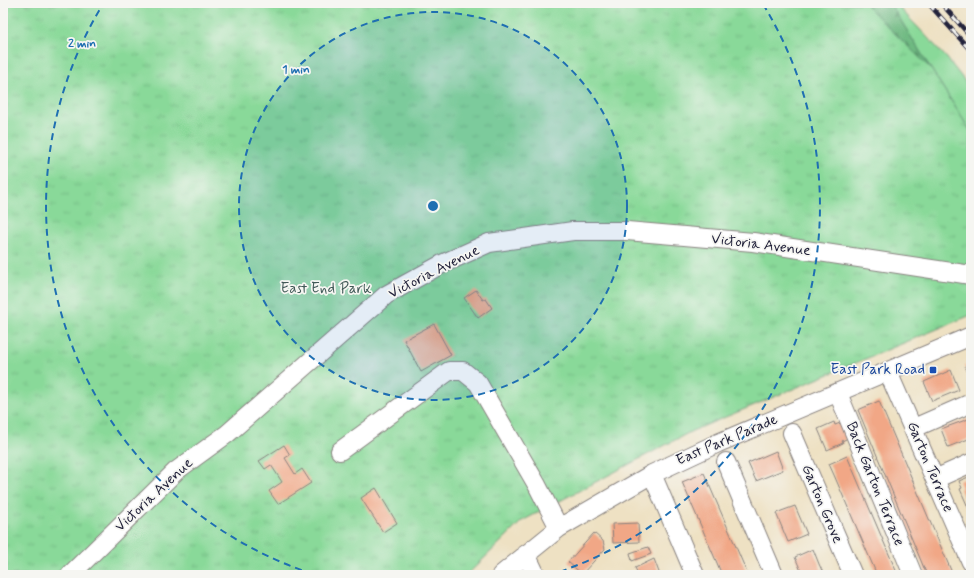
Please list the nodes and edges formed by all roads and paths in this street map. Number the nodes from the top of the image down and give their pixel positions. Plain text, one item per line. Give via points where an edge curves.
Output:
1 (971, 275) edge
2 (971, 336) edge
3 (888, 372) junction
4 (838, 393) junction
5 (971, 403) edge
6 (914, 428) junction
7 (792, 433) dead end
8 (340, 452) dead end
9 (726, 462) dead end
10 (971, 463) edge
11 (652, 474) junction
12 (935, 479) junction
13 (559, 528) junction
14 (526, 554) junction
15 (971, 562) edge
16 (70, 575) edge
17 (501, 575) edge
18 (536, 575) edge
19 (695, 575) edge
20 (774, 575) edge
21 (853, 575) edge
22 (913, 575) edge

1 - 16 street, Victoria Avenue via 753,242 627,231 573,232 489,243 442,264 386,295 227,434 176,471
2 - 3 street, East Park Parade
3 - 4 street, East Park Parade
3 - 6 street, Garton Terrace
4 - 11 street, East Park Parade via 718,443
4 - 22 street, Back Garton Terrace
5 - 6 street
6 - 12 street, Garton Terrace
7 - 21 street, Garton Grove
8 - 13 street via 449,371 463,371 478,382
9 - 20 street
10 - 12 street
11 - 13 street, East Park Parade
11 - 19 street
12 - 15 street, Garton Terrace
13 - 14 street, East Park Parade
14 - 17 street, East Park Parade
14 - 18 street

